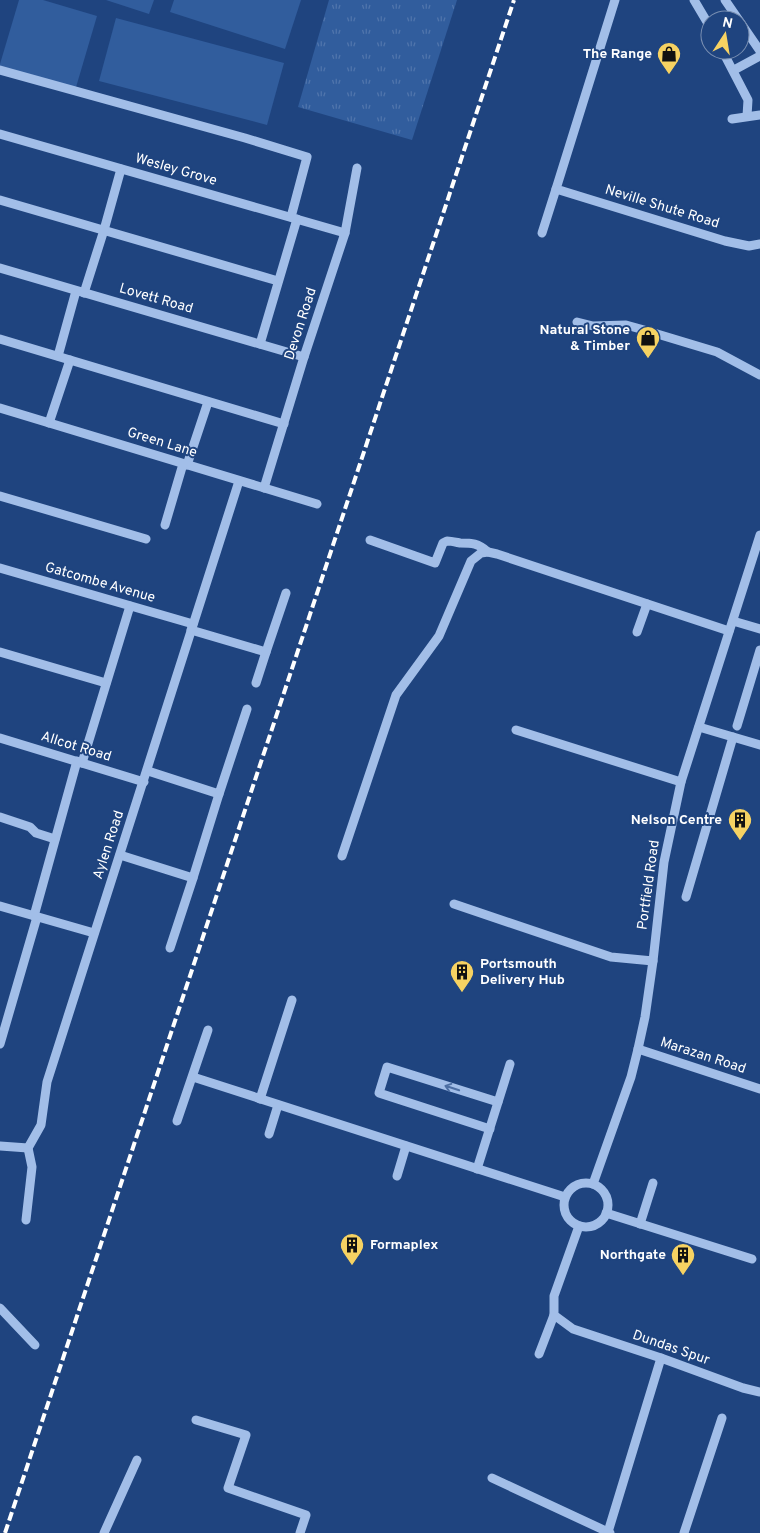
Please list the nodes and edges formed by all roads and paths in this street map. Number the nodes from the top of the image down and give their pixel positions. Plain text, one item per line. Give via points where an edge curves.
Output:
1 (615, 0) edge
2 (725, 0) edge
3 (760, 51) edge
4 (760, 56) edge
5 (728, 60) edge
6 (0, 70) edge
7 (734, 70) junction
8 (747, 116) junction
9 (760, 116) edge
10 (732, 119) dead end
11 (0, 134) edge
12 (357, 168) dead end
13 (121, 169) junction
14 (556, 189) junction
15 (0, 200) edge
16 (294, 218) junction
17 (104, 230) junction
18 (542, 233) dead end
19 (345, 234) junction
20 (760, 244) edge
21 (0, 268) edge
22 (278, 282) junction
23 (80, 292) junction
24 (577, 322) dead end
25 (0, 339) edge
26 (260, 344) junction
27 (58, 356) junction
28 (304, 357) junction
29 (70, 360) junction
30 (760, 375) edge
31 (208, 402) junction
32 (0, 408) edge
33 (49, 423) junction
34 (284, 424) junction
35 (185, 464) junction
36 (239, 481) junction
37 (264, 488) junction
38 (0, 496) edge
39 (317, 504) dead end
40 (165, 525) dead end
41 (760, 535) edge
42 (146, 539) dead end
43 (370, 540) dead end
44 (458, 543) junction
45 (488, 552) junction
46 (475, 557) junction
47 (0, 568) edge
48 (286, 593) dead end
49 (647, 604) junction
50 (130, 606) junction
51 (732, 621) junction
52 (192, 627) junction
53 (760, 629) edge
54 (729, 631) junction
55 (637, 632) dead end
56 (760, 650) edge
57 (0, 652) edge
58 (266, 652) junction
59 (106, 683) junction
60 (256, 683) dead end
61 (247, 709) dead end
62 (737, 726) dead end
63 (699, 727) junction
64 (516, 730) dead end
65 (733, 737) junction
66 (0, 738) edge
67 (760, 745) edge
68 (80, 762) junction
69 (148, 771) junction
70 (144, 782) junction
71 (681, 782) junction
72 (219, 794) junction
73 (0, 817) edge
74 (55, 839) junction
75 (120, 856) junction
76 (342, 856) dead end
77 (193, 878) junction
78 (686, 896) dead end
79 (454, 904) dead end
80 (0, 906) edge
81 (35, 916) junction
82 (94, 933) junction
83 (170, 948) dead end
84 (653, 961) junction
85 (292, 1000) dead end
86 (208, 1030) dead end
87 (0, 1044) edge
88 (638, 1049) junction
89 (510, 1064) dead end
90 (193, 1077) junction
91 (760, 1089) edge
92 (260, 1099) junction
93 (498, 1102) junction
94 (278, 1104) junction
95 (177, 1121) dead end
96 (490, 1129) junction
97 (269, 1134) dead end
98 (0, 1146) edge
99 (406, 1146) junction
100 (28, 1148) junction
101 (477, 1169) junction
102 (397, 1176) dead end
103 (652, 1183) dead end
104 (593, 1184) junction
105 (565, 1197) junction
106 (606, 1213) junction
107 (26, 1220) dead end
108 (644, 1225) junction
109 (579, 1226) junction
110 (752, 1259) dead end
111 (0, 1308) edge
112 (554, 1315) junction
113 (35, 1345) dead end
114 (539, 1354) dead end
115 (661, 1358) junction
116 (760, 1392) edge
117 (722, 1418) dead end
118 (196, 1420) dead end
119 (137, 1460) dead end
120 (492, 1478) dead end
121 (104, 1533) edge
122 (300, 1533) edge
123 (609, 1533) edge
124 (684, 1533) edge

1 - 14 street
2 - 3 street
4 - 7 street
5 - 7 street
6 - 16 street via 307,157
7 - 8 street via 748,100
8 - 9 street
8 - 10 street
11 - 13 street, Wesley Grove
12 - 19 street, Devon Road
13 - 16 street, Wesley Grove
13 - 17 street
14 - 18 street
14 - 20 street, Neville Shute Road via 725,241 749,246
15 - 17 street
16 - 19 street, Wesley Grove
16 - 22 street
17 - 22 street
17 - 23 street
19 - 28 street, Devon Road
21 - 23 street, Lovett Road
22 - 26 street
23 - 26 street, Lovett Road
23 - 27 street
24 - 30 street via 593,326 626,325 644,330 717,352
25 - 27 street
26 - 28 street, Lovett Road
27 - 29 street
28 - 34 street, Devon Road
29 - 31 street
29 - 33 street
31 - 34 street
31 - 35 street
32 - 33 street, Green Lane
33 - 35 street, Green Lane
34 - 37 street, Devon Road
35 - 36 street, Green Lane
35 - 40 street
36 - 37 street, Green Lane
36 - 52 street, Aylen Road
37 - 39 street, Green Lane
38 - 42 street
41 - 51 street, Portfield Road
43 - 44 street via 435,563 442,543
44 - 45 street via 472,542
44 - 46 street
45 - 46 street
45 - 49 street
46 - 76 street via 439,636 396,695
47 - 50 street, Gatcombe Avenue
48 - 58 street
49 - 54 street
49 - 55 street
50 - 52 street, Gatcombe Avenue
50 - 59 street
51 - 53 street
51 - 54 street, Portfield Road
52 - 58 street, Gatcombe Avenue
52 - 69 street, Aylen Road
54 - 63 street, Portfield Road
56 - 62 street
57 - 59 street
58 - 60 street
59 - 68 street
61 - 72 street
63 - 65 street
63 - 71 street, Portfield Road
64 - 71 street
65 - 67 street
65 - 78 street
66 - 68 street, Allcot Road
68 - 70 street, Allcot Road
68 - 74 street
69 - 70 street, Aylen Road
69 - 72 street
70 - 75 street, Aylen Road
71 - 84 street, Portfield Road via 664,862
72 - 77 street
73 - 74 street via 30,826 36,833
74 - 81 street
75 - 77 street
75 - 82 street, Aylen Road
77 - 83 street
79 - 84 street via 611,958
80 - 81 street
81 - 82 street
81 - 87 street
82 - 100 street, Aylen Road via 47,1082 41,1125
84 - 88 street, Portfield Road
85 - 92 street
86 - 90 street
88 - 91 street, Marazan Road
88 - 104 street, Portfield Road
89 - 93 street
90 - 92 street
90 - 95 street
92 - 94 street
93 - 96 street
93 -> 96 street via 387,1067 379,1093
94 - 97 street
94 - 99 street
96 - 101 street
98 - 100 street
99 - 101 street
99 - 102 street
100 - 107 street via 32,1167
101 - 105 street
103 - 108 street
104 - 105 street via 575,1186
104 - 106 street via 605,1194
105 - 109 street via 567,1217
106 - 108 street
106 - 109 street via 596,1224
108 - 110 street
109 - 112 street via 554,1296
111 - 113 street
112 - 114 street
112 - 115 street, Dundas Spur via 573,1329
115 - 116 street, Dundas Spur
115 - 123 street
117 - 124 street
118 - 122 street via 246,1435 228,1488 306,1515
119 - 121 street
120 - 123 street

